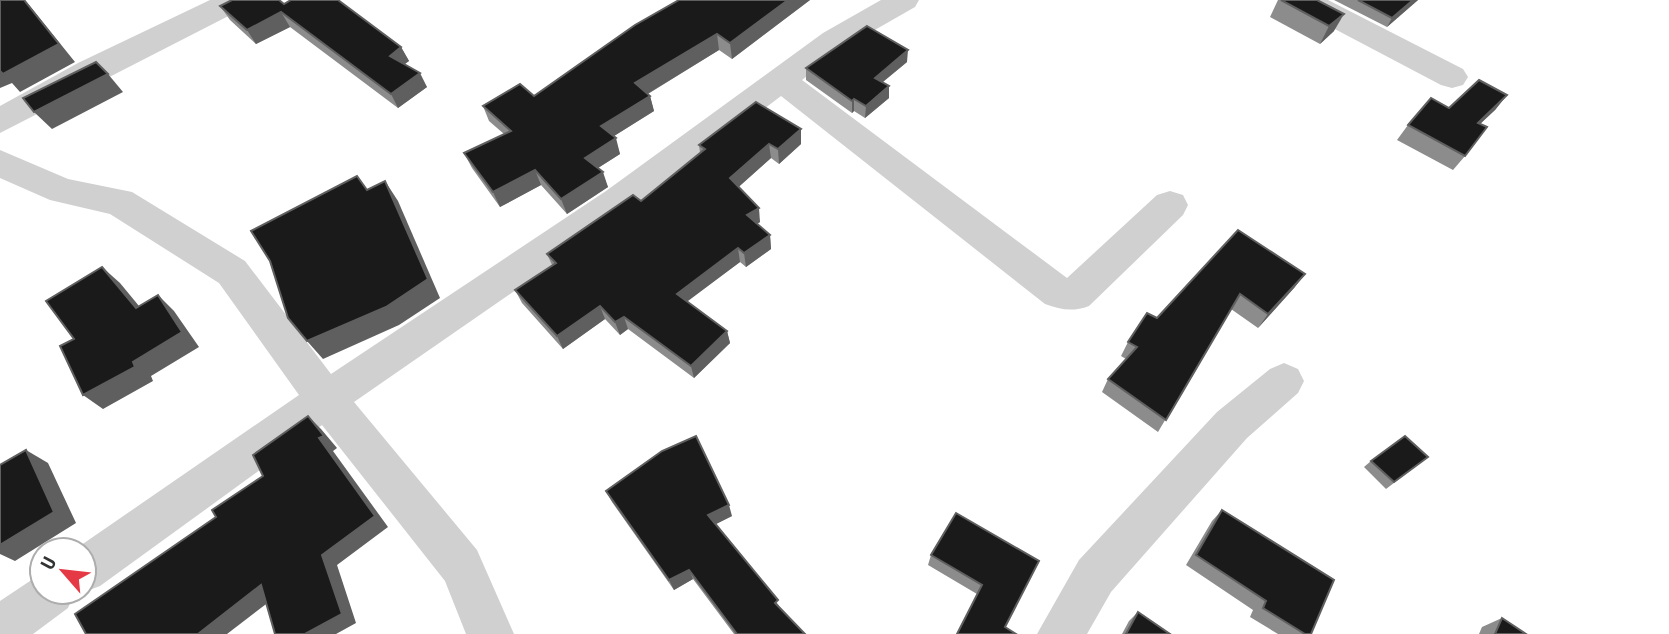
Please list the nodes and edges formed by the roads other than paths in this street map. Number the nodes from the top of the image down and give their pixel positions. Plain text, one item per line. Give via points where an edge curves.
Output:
1 (235, 0) edge
2 (904, 0) edge
3 (1304, 0) edge
4 (1452, 77) dead end
5 (780, 80) junction
6 (0, 121) edge
7 (0, 163) edge
8 (1170, 205) dead end
9 (1284, 381) dead end
10 (326, 399) junction
11 (98, 560) edge
12 (32, 606) edge
13 (0, 629) edge
14 (490, 634) edge
15 (1062, 634) edge

1 - 6 street via 89,71
2 - 5 street via 834,40
3 - 4 street
5 - 8 street via 1058,293 1076,295
5 - 10 street via 618,201
7 - 10 street via 62,191 120,202 232,272
9 - 15 street via 1232,425 1095,576
10 - 11 street
10 - 14 street via 461,566
12 - 13 street

